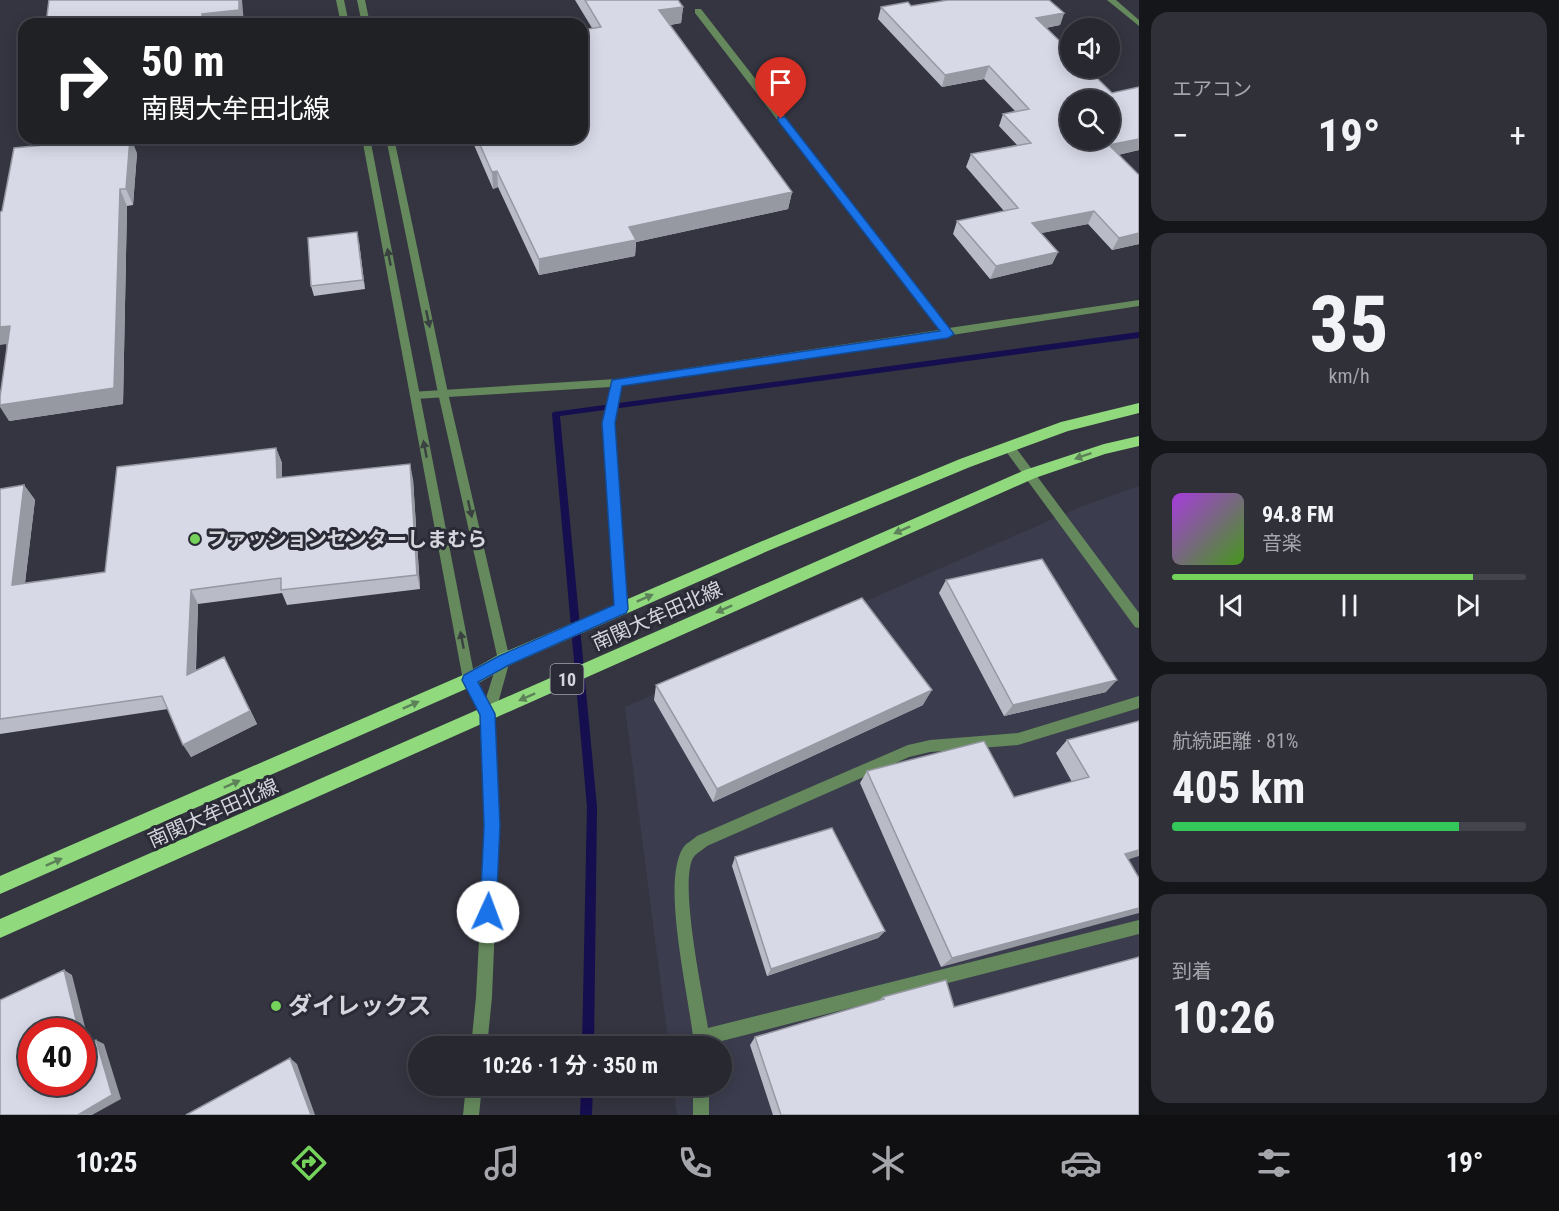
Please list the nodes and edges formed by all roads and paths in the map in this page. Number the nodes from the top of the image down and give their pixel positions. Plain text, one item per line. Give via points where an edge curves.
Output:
1 (340, 0) edge
2 (361, 0) edge
3 (1111, 0) edge
4 (698, 11) dead end
5 (344, 18) edge
6 (365, 18) edge
7 (1139, 24) edge
8 (367, 144) edge
9 (391, 144) edge
10 (1139, 303) edge
11 (948, 334) junction
12 (616, 383) junction
13 (443, 393) junction
14 (415, 395) junction
15 (1139, 408) edge
16 (1139, 441) edge
17 (1009, 447) junction
18 (1029, 474) junction
19 (621, 609) junction
20 (1139, 623) edge
21 (504, 660) junction
22 (469, 680) junction
23 (1139, 702) edge
24 (488, 714) junction
25 (0, 885) edge
26 (1139, 927) edge
27 (0, 929) edge
28 (480, 1036) edge
29 (701, 1036) edge
30 (725, 1036) edge
31 (473, 1096) edge
32 (701, 1096) edge
33 (471, 1115) edge
34 (701, 1115) edge

1 - 5 street
2 - 6 street
3 - 7 street
4 - 11 street
14 -> 8 street
9 -> 13 street
10 - 11 street
11 - 12 street
12 - 13 street
12 - 19 street via 608,423
13 - 14 street
13 -> 21 street
22 -> 14 street
15 - 17 main road, 南関大牟田北線 / 10 via 1066,426
16 -> 18 main road, 南関大牟田北線 / 10
17 - 18 street
19 -> 17 main road, 南関大牟田北線 / 10
18 - 20 street
18 -> 24 main road, 南関大牟田北線 / 10
19 - 21 main road, 南関大牟田北線 / 10
21 - 22 main road, 南関大牟田北線 / 10
21 - 24 street
22 - 24 street
25 -> 22 main road, 南関大牟田北線 / 10
23 - 29 street via 1018,739 908,751 702,841 688,854 683,873 683,901
24 - 27 main road, 南関大牟田北線 / 10
24 - 28 street via 492,826
26 - 30 street
31 - 33 street
32 - 34 street

